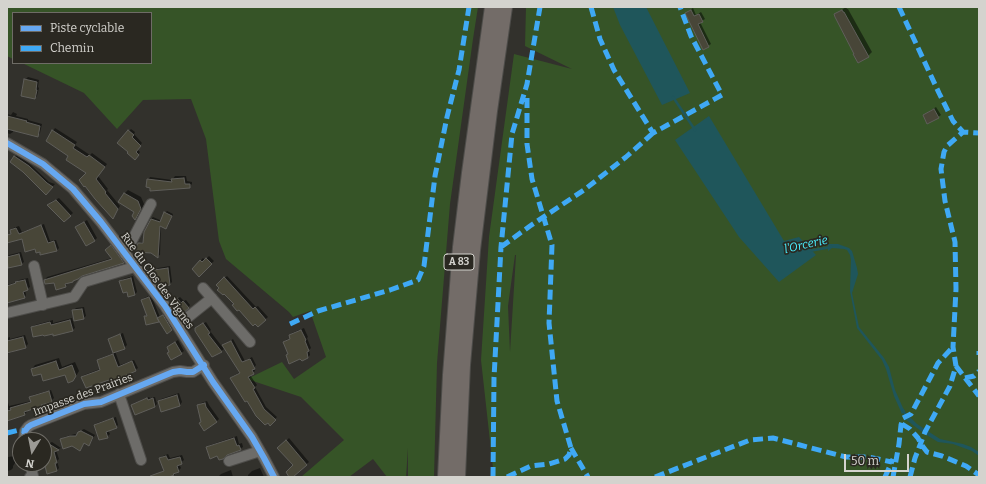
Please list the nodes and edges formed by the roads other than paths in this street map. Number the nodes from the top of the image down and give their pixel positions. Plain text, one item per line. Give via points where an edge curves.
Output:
1 (492, 7) edge
2 (505, 7) edge
3 (7, 143) edge
4 (151, 204) dead end
5 (125, 254) junction
6 (34, 266) dead end
7 (135, 266) junction
8 (203, 288) dead end
9 (212, 298) junction
10 (43, 305) junction
11 (7, 314) edge
12 (178, 324) junction
13 (250, 342) dead end
14 (204, 365) junction
15 (119, 394) junction
16 (25, 432) edge
17 (260, 451) junction
18 (141, 460) dead end
19 (229, 461) dead end
20 (274, 477) edge
21 (445, 477) edge
22 (458, 477) edge

1 - 21 highway, A 83 via 460,247
2 - 22 highway, A 83 via 473,250 463,364
3 - 5 street, Rue du Clos des Vignes via 43,164 73,190
4 - 5 street
5 - 7 street, Rue du Clos des Vignes
6 - 10 street
7 - 10 street via 84,282 74,297
7 - 12 street, Rue du Clos des Vignes
8 - 9 street
9 - 12 street
9 - 13 street
10 - 11 street
12 - 14 street, Rue du Clos des Vignes
14 - 15 street, Impasse des Prairies via 193,372 173,372
14 - 17 street, Rue du Clos des Vignes
15 - 16 street, Impasse des Prairies via 101,402 84,404 31,425
15 - 18 street
17 - 19 street
17 - 20 street, Rue du Clos des Vignes

